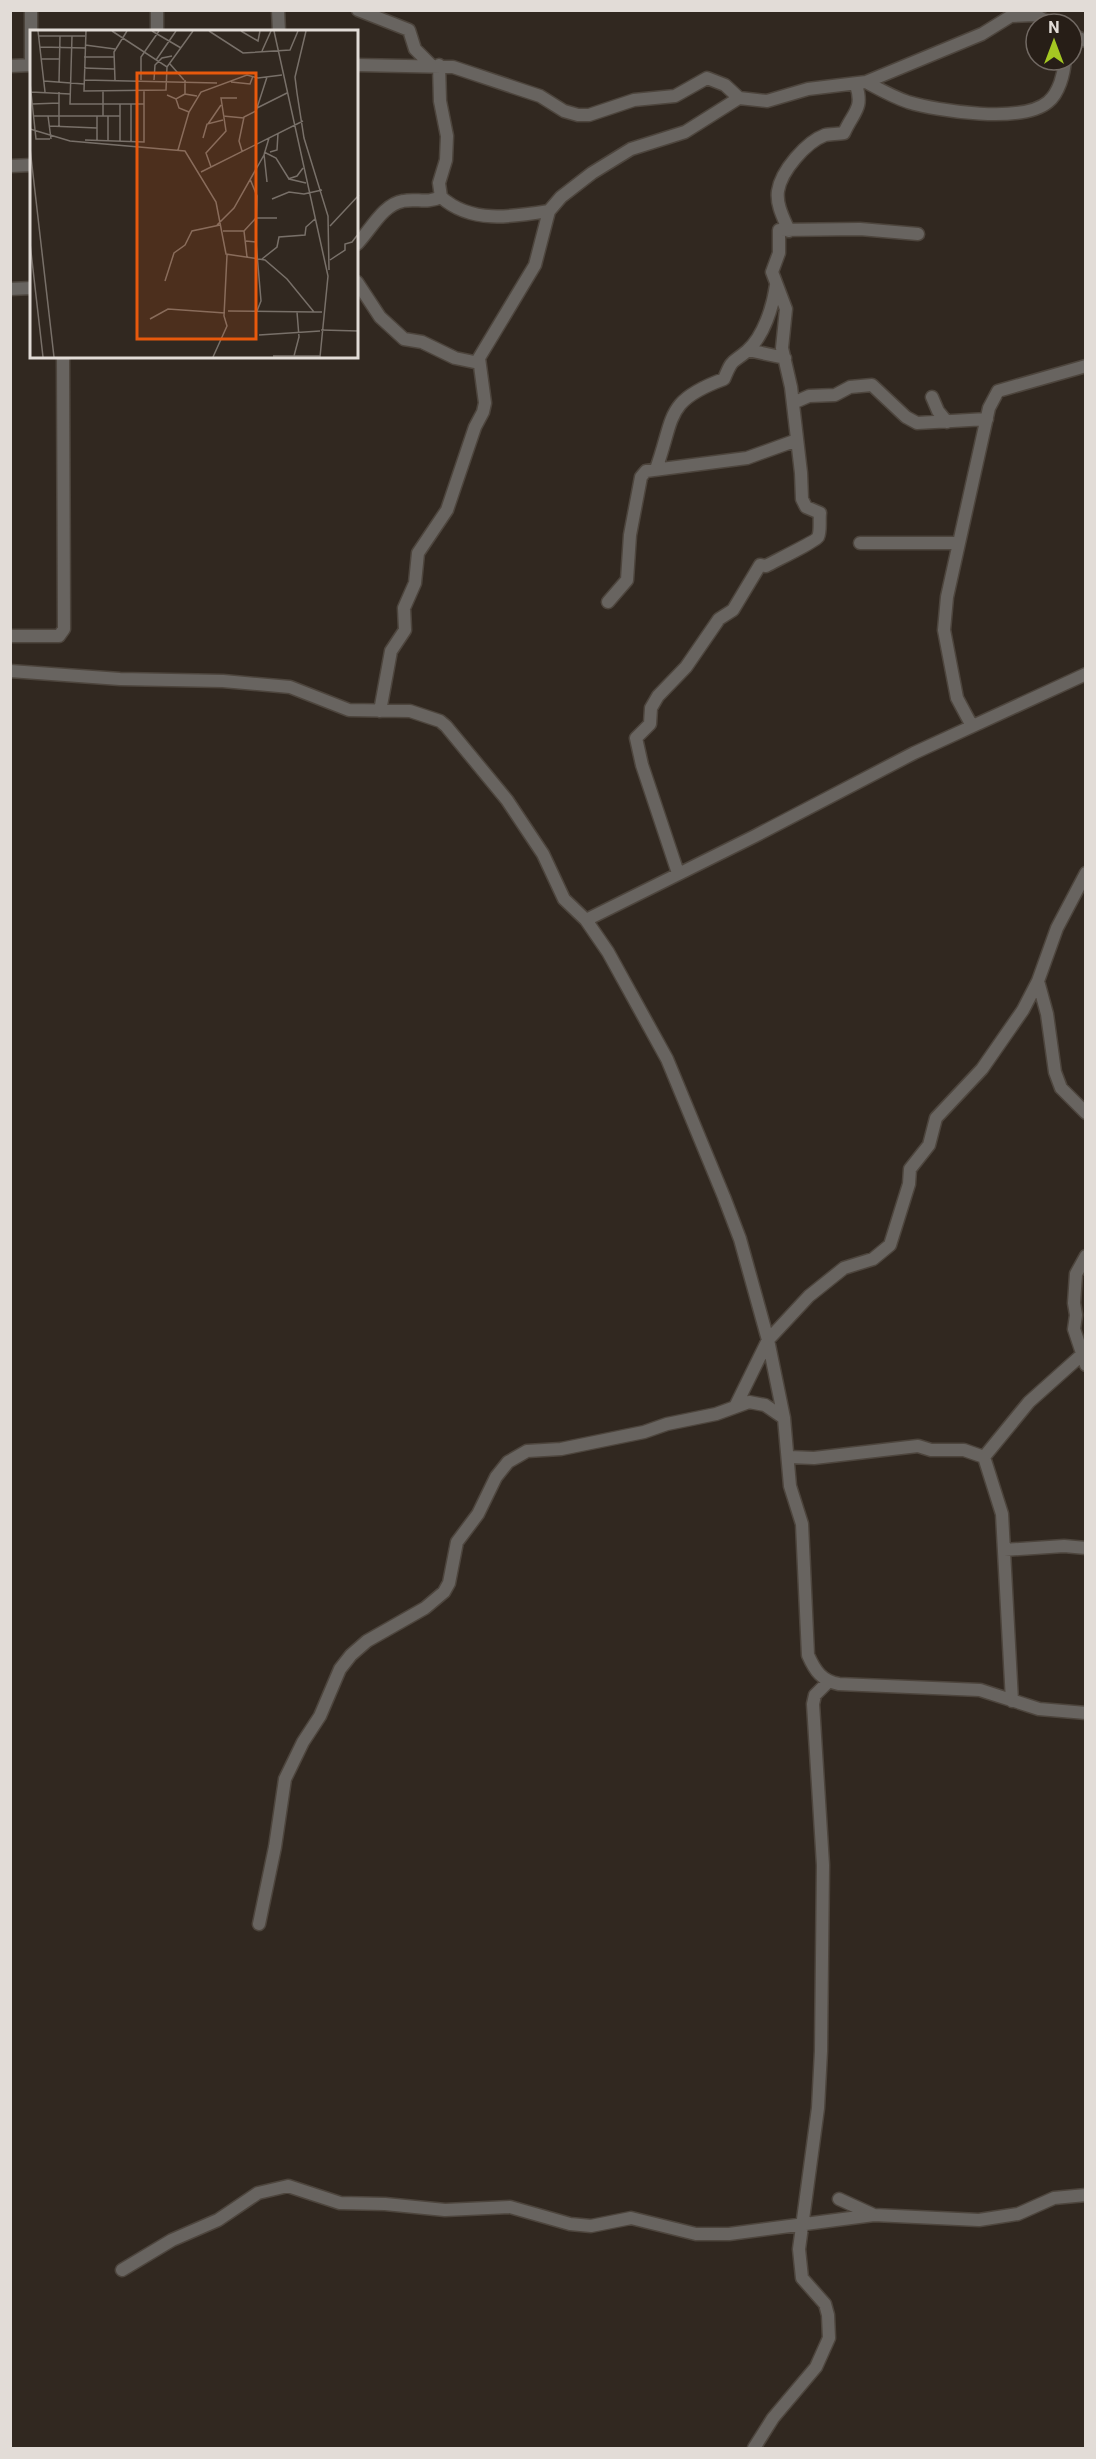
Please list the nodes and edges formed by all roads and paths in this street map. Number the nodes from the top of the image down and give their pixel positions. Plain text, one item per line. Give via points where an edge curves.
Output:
1 (31, 10) edge
2 (157, 10) edge
3 (278, 10) edge
4 (358, 10) edge
5 (1024, 15) edge
6 (31, 30) edge
7 (157, 30) edge
8 (279, 30) edge
9 (30, 65) edge
10 (358, 65) edge
11 (435, 65) junction
12 (10, 66) edge
13 (1063, 72) edge
14 (861, 84) junction
15 (739, 98) junction
16 (30, 165) edge
17 (10, 166) edge
18 (441, 197) junction
19 (549, 211) junction
20 (789, 231) junction
21 (918, 234) dead end
22 (358, 243) edge
23 (358, 284) edge
24 (776, 285) junction
25 (30, 288) edge
26 (10, 289) edge
27 (748, 350) junction
28 (63, 358) edge
29 (785, 358) junction
30 (479, 363) junction
31 (1086, 366) edge
32 (932, 397) dead end
33 (793, 403) junction
34 (987, 419) junction
35 (947, 422) junction
36 (797, 440) junction
37 (656, 470) junction
38 (860, 543) dead end
39 (958, 543) junction
40 (608, 602) dead end
41 (10, 636) edge
42 (10, 670) edge
43 (1086, 675) edge
44 (380, 711) junction
45 (972, 726) junction
46 (678, 873) junction
47 (1086, 873) edge
48 (586, 920) junction
49 (1038, 981) junction
50 (1086, 1113) edge
51 (1086, 1256) edge
52 (768, 1340) junction
53 (1085, 1357) edge
54 (736, 1405) junction
55 (784, 1418) junction
56 (789, 1457) junction
57 (984, 1457) junction
58 (1086, 1548) edge
59 (1004, 1550) junction
60 (828, 1682) junction
61 (1012, 1701) junction
62 (1086, 1713) edge
63 (258, 1924) dead end
64 (1086, 2195) edge
65 (839, 2199) dead end
66 (874, 2215) junction
67 (803, 2223) junction
68 (122, 2271) dead end
69 (754, 2448) edge

1 - 6 street
2 - 7 street
3 - 8 street
4 - 11 street via 409,30 412,44
5 - 14 street via 1011,16 982,34
9 - 12 street
10 - 11 street
11 - 15 street via 464,70 540,96 578,115 634,100 675,96 706,78 725,84
11 - 18 street via 447,136 446,160 439,183
13 - 14 street via 1056,93 1048,102 997,114 944,111
14 - 15 street via 822,87 767,101
14 - 20 street via 858,110 844,133 825,135 810,145 786,173 778,190 781,213
15 - 19 street via 685,132 630,149 575,185
16 - 17 street
18 - 19 street via 461,211 484,217
18 - 22 street via 429,202 400,201
19 - 30 street via 535,265 484,348
20 - 21 street via 860,229
20 - 24 street via 779,230 779,253 772,272
23 - 30 street via 380,317 404,339
24 - 27 street via 766,322
24 - 29 street via 786,309 782,340
25 - 26 street
27 - 29 street
27 - 37 street via 732,360 724,379 706,385 678,404
28 - 41 street via 64,629 59,636 50,638
29 - 33 street
30 - 44 street via 483,412 447,510 418,553 416,583 404,608 405,630 392,651
31 - 34 street via 998,392
32 - 35 street
33 - 35 street via 809,396 835,395 850,387 872,385 917,423
33 - 36 street
34 - 35 street
34 - 39 street
36 - 37 street via 747,458
36 - 46 street via 802,499 806,507 820,513 819,536 766,566 760,565 733,610 719,619 686,667 658,696 651,708 650,724 636,738
37 - 40 street via 646,471 641,477 630,535 627,580
38 - 39 street
39 - 45 street via 944,630 957,698
42 - 44 street via 120,680 273,685 290,687 350,710
43 - 45 street
44 - 48 street via 410,711 446,726 502,793 543,854 564,899
45 - 46 street
46 - 48 street
47 - 49 street via 1057,928
48 - 52 street via 630,989 683,1096 740,1239
49 - 50 street via 1055,1072 1061,1088
49 - 52 street via 1013,1026 982,1069 936,1118 929,1144 910,1169 890,1245 873,1259 844,1268 809,1296
51 - 53 street via 1076,1274 1074,1303 1074,1329
52 - 54 street
52 - 55 street
53 - 57 street via 1029,1402
54 - 55 street via 756,1401
54 - 63 street via 716,1414 644,1432 561,1449 527,1451 508,1462 457,1542 444,1592 368,1641 340,1669 320,1716 285,1779
55 - 56 street
56 - 57 street via 814,1458 918,1446 964,1450
56 - 60 street via 790,1486 802,1524 808,1655 815,1670
57 - 59 street via 1002,1514
58 - 59 street
59 - 61 street
60 - 61 street via 980,1690
60 - 67 street via 813,1704 823,1865 821,2051
61 - 62 street via 1051,1712
64 - 66 street via 1054,2198 1018,2214 979,2220
65 - 66 street
66 - 67 street
67 - 68 street via 729,2234 696,2234 631,2218 591,2226 570,2224 510,2207 445,2210 340,2203 288,2186 258,2193 218,2220 172,2240
67 - 69 street via 799,2271 825,2304 829,2338 816,2367 773,2418

